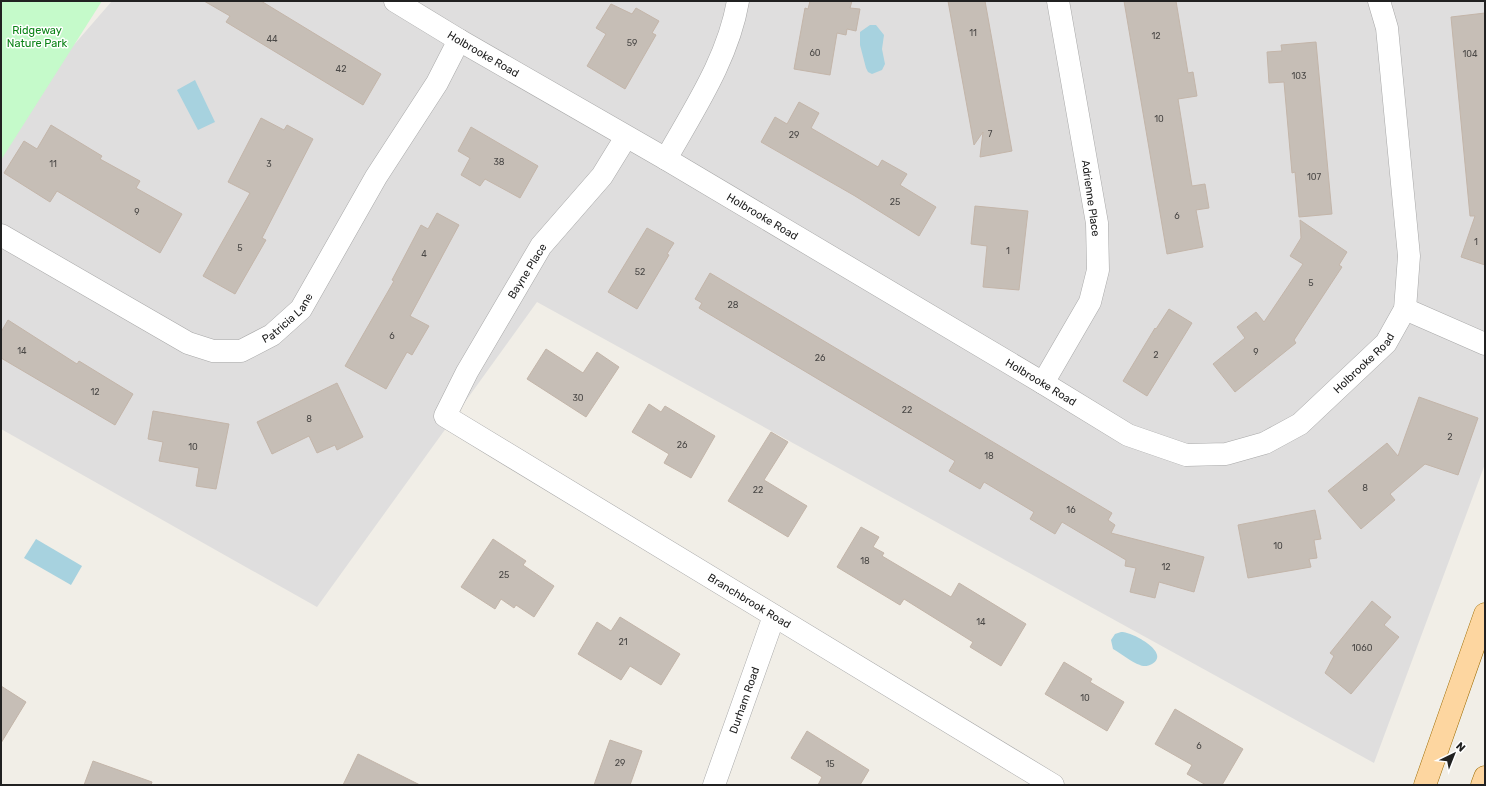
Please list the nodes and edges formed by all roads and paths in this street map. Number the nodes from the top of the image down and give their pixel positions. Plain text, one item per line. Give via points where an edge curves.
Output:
1 (395, 1) edge
2 (738, 1) edge
3 (1058, 1) edge
4 (1379, 1) edge
5 (459, 40) junction
6 (626, 137) junction
7 (666, 159) junction
8 (1, 235) edge
9 (1405, 309) junction
10 (1485, 344) edge
11 (1043, 383) junction
12 (445, 416) joint
13 (1485, 614) edge
14 (774, 616) junction
15 (1485, 777) edge
16 (714, 785) edge
17 (1053, 785) edge
18 (1425, 785) edge
19 (1482, 785) edge

1 - 5 street, Holbrooke Road
2 - 7 street via 733,26 718,65
3 - 11 street, Adrienne Place via 1097,222 1098,270 1090,302
4 - 9 street, Holbrooke Road via 1387,28 1409,256
5 - 6 street, Holbrooke Road
5 - 8 street, Patricia Lane via 437,83 376,177 301,309 272,335 241,351 213,351 188,343
6 - 7 street, Holbrooke Road
6 - 12 street, Bayne Place via 602,176 541,246 467,372
7 - 11 street, Holbrooke Road
9 - 10 street
9 - 11 street, Holbrooke Road via 1386,343 1300,424 1265,443 1226,454 1186,455 1128,435
12 - 14 street, Branchbrook Road
13 - 18 main road
14 - 16 street, Durham Road
14 - 17 street, Branchbrook Road
15 - 19 main road

